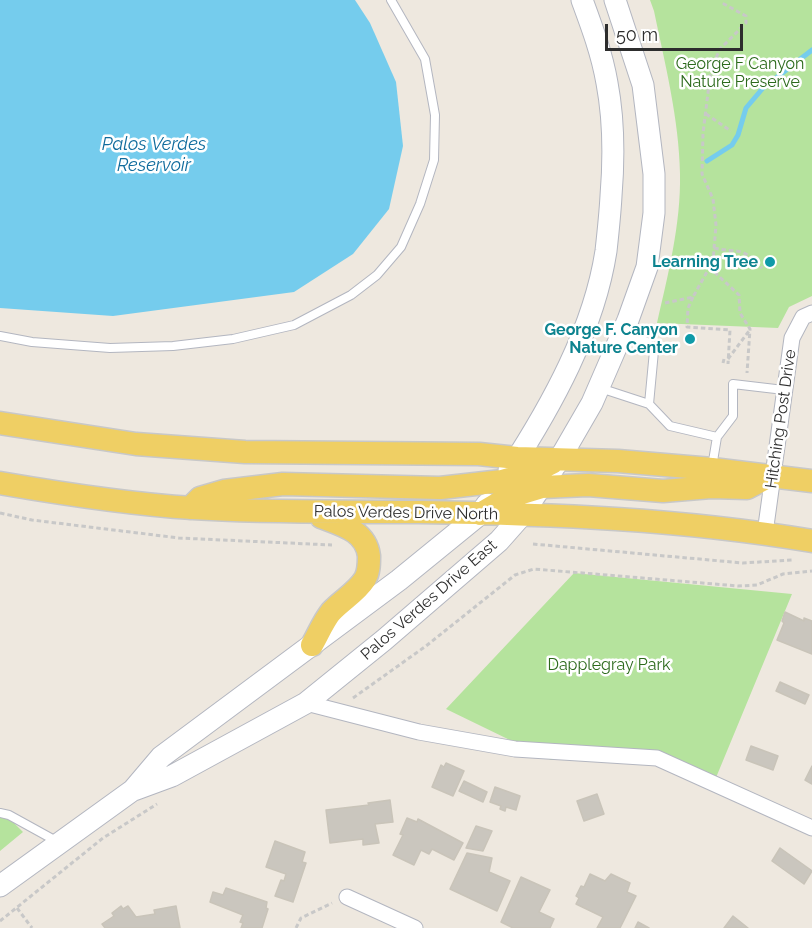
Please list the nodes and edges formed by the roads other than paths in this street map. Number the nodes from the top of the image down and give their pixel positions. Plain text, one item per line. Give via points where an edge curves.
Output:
1 (391, 0) edge
2 (582, 0) edge
3 (615, 0) edge
4 (812, 313) edge
5 (623, 332) junction
6 (0, 336) edge
7 (598, 388) junction
8 (784, 390) junction
9 (649, 404) junction
10 (0, 423) edge
11 (717, 436) junction
12 (517, 458) junction
13 (559, 460) junction
14 (712, 469) junction
15 (773, 475) junction
16 (812, 481) edge
17 (502, 482) junction
18 (0, 483) edge
19 (542, 487) junction
20 (190, 508) junction
21 (309, 512) junction
22 (480, 514) junction
23 (522, 515) junction
24 (765, 533) junction
25 (812, 541) edge
26 (312, 645) junction
27 (306, 703) junction
28 (133, 790) junction
29 (0, 813) edge
30 (812, 828) edge
31 (59, 843) junction
32 (0, 886) edge
33 (347, 897) road end
34 (415, 928) edge

1 - 6 lane via 425,59 435,115 434,160 401,247 377,275 351,295 294,324 233,339 110,348
2 - 12 main road, Palos Verdes Drive East via 597,40 612,128 614,164 606,252 591,308 569,364
3 - 5 main road, Palos Verdes Drive East via 643,85 654,174 647,267
4 - 8 street, Hitching Post Drive via 803,317 792,338
5 - 7 main road, Palos Verdes Drive East
5 - 9 lane via 647,342 654,351
7 - 9 lane
7 - 13 main road, Palos Verdes Drive East
8 - 11 lane via 733,384 733,416
8 - 15 street, Hitching Post Drive
9 - 11 lane via 670,426
10 - 12 main road via 136,444 245,452 478,454
11 - 14 lane
12 - 13 main road
12 - 17 main road, Palos Verdes Drive East
13 - 14 main road
13 - 17 main road
13 - 19 main road, Palos Verdes Drive East
14 - 15 main road
15 - 16 main road
15 - 19 main road via 747,488 663,491 588,485
15 - 24 street, Hitching Post Drive
17 - 20 main road via 440,488 283,484 224,491 200,498
17 - 22 main road, Palos Verdes Drive East
18 - 20 main road, Palos Verdes Drive North via 89,499
19 - 22 main road via 509,497
19 - 23 main road, Palos Verdes Drive East
20 - 21 main road, Palos Verdes Drive North
21 - 22 main road, Palos Verdes Drive North
21 - 26 main road via 347,526 363,538 369,565 366,578 331,613
22 - 23 main road, Palos Verdes Drive North
22 - 26 main road, Palos Verdes Drive East
23 - 24 main road, Palos Verdes Drive North via 666,522
23 - 27 main road, Palos Verdes Drive East via 499,541
24 - 25 main road, Palos Verdes Drive North
26 - 28 main road, Palos Verdes Drive East via 161,757
27 - 28 main road, Palos Verdes Drive East via 172,776
27 - 30 street via 419,732 515,748 657,758
28 - 31 main road, Palos Verdes Drive East
29 - 31 lane
31 - 32 main road, Palos Verdes Drive East
33 - 34 street

